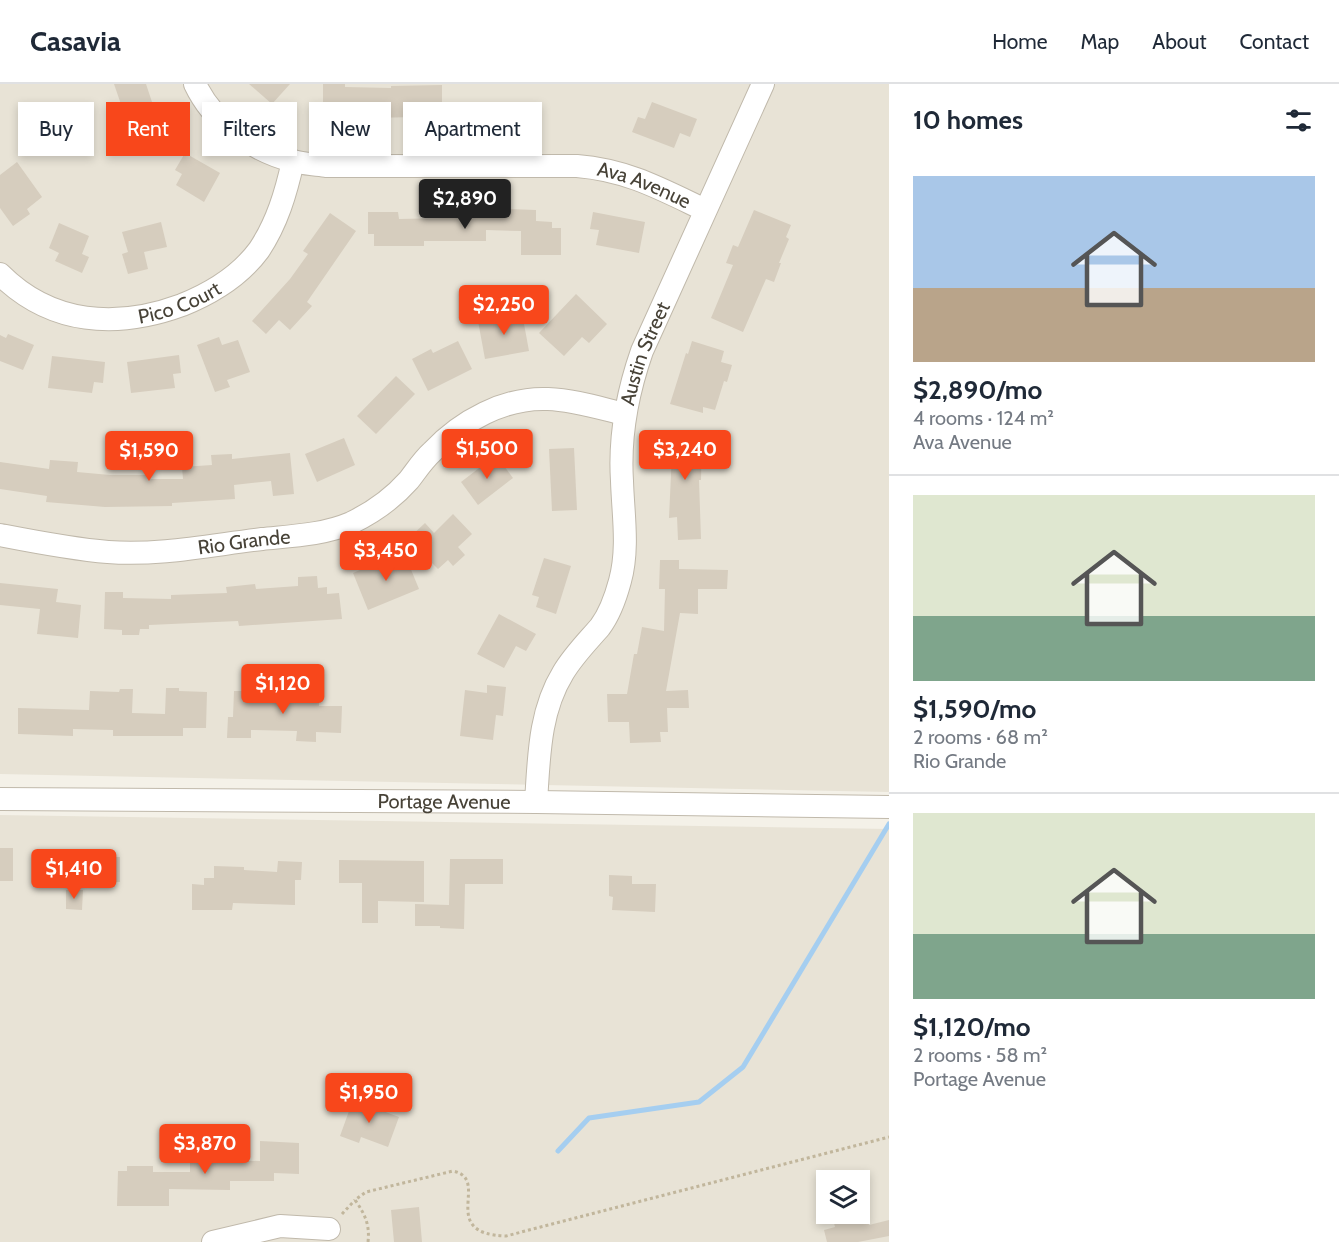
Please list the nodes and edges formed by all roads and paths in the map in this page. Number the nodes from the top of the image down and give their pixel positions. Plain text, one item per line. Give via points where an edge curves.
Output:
1 (195, 84) edge
2 (763, 84) edge
3 (293, 161) junction
4 (705, 210) junction
5 (0, 274) edge
6 (624, 414) junction
7 (0, 535) edge
8 (0, 798) edge
9 (536, 802) junction
10 (889, 807) edge
11 (889, 1137) edge
12 (329, 1229) dead end
13 (213, 1242) edge
14 (368, 1242) edge

1 - 3 street, Ava Avenue via 212,112 246,141
2 - 4 street, Austin Street
3 - 4 street, Ava Avenue via 326,166 598,168 621,172
3 - 5 street, Pico Court via 273,226 258,251 226,283 205,296 139,318 91,319 39,304
4 - 6 street, Austin Street via 642,351
6 - 7 street, Rio Grande via 548,399 497,408 450,435 377,508 350,523 321,532 154,552 62,547
6 - 9 street, Austin Street via 621,443 625,555 620,581 601,625 562,674 544,717
8 - 9 street, Portage Avenue
9 - 10 street, Portage Avenue
11 - 14 path via 506,1236 480,1232 469,1222 467,1178 453,1171 366,1192 355,1200 367,1220
12 - 13 street via 280,1226

